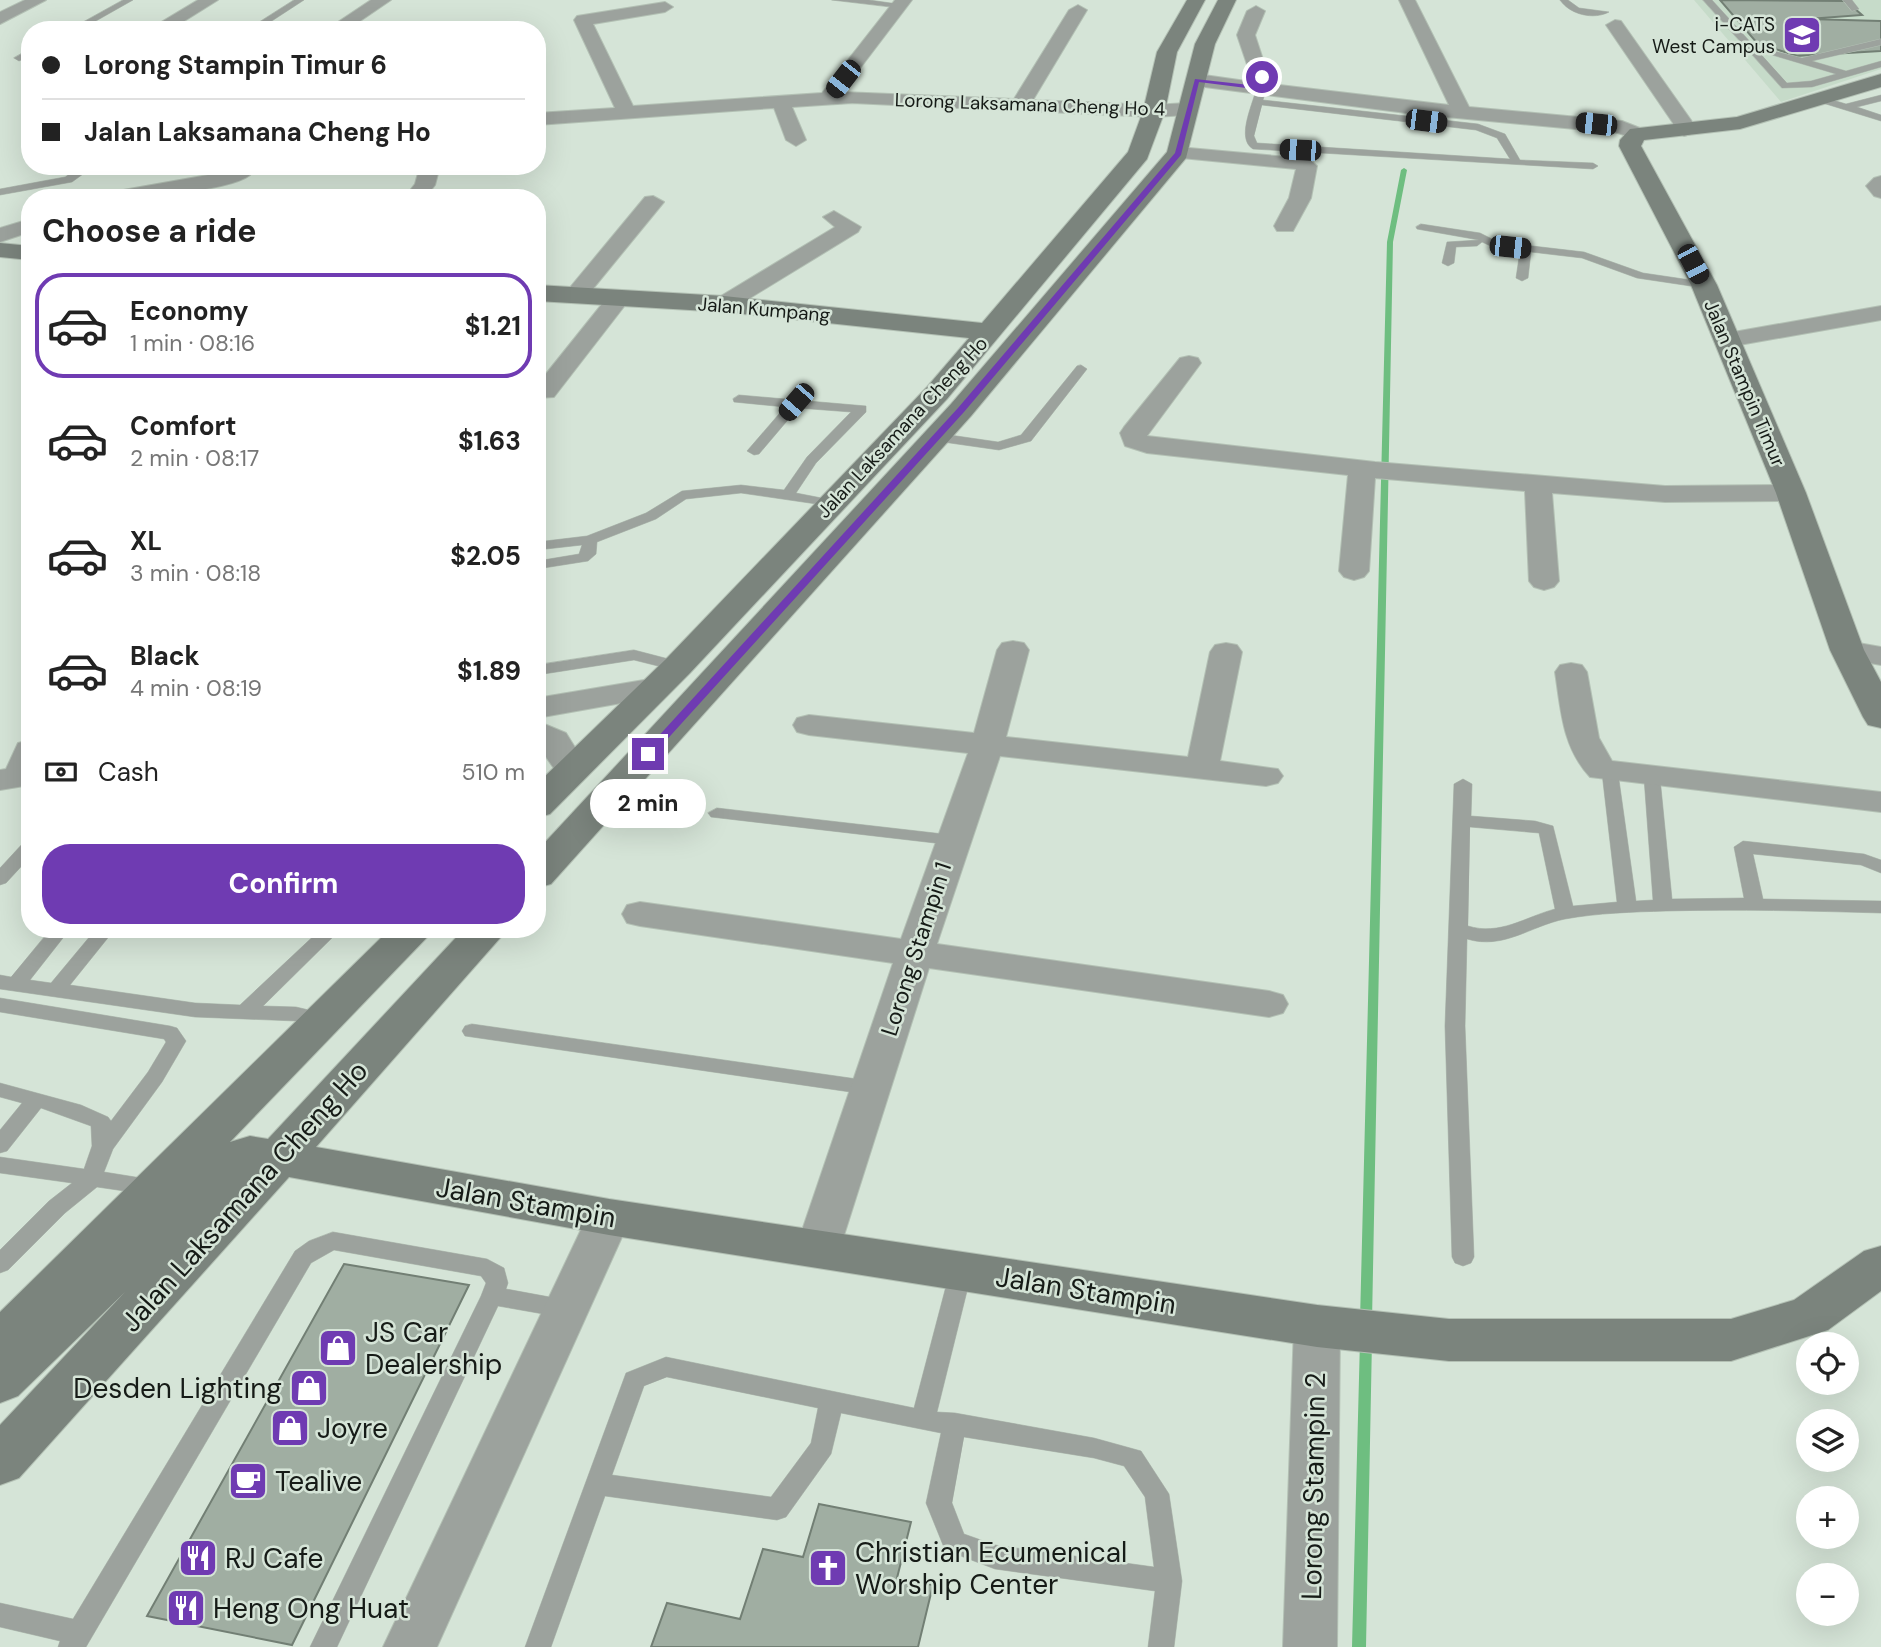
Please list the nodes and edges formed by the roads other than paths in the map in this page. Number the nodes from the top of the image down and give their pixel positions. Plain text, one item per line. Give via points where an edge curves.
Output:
1 (38, 0) edge
2 (129, 0) edge
3 (210, 0) edge
4 (300, 0) edge
5 (383, 0) edge
6 (836, 0) edge
7 (1196, 0) edge
8 (1227, 0) edge
9 (1407, 0) edge
10 (1564, 0) edge
11 (1596, 0) edge
12 (1707, 0) edge
13 (1847, 0) edge
14 (902, 2) edge
15 (665, 7) dead end
16 (1078, 9) dead end
17 (1855, 9) dead end
18 (1256, 11) dead end
19 (1609, 17) junction
20 (0, 19) edge
21 (90, 21) edge
22 (173, 21) edge
23 (266, 21) edge
24 (349, 21) edge
25 (1881, 43) edge
26 (1752, 49) junction
27 (1801, 61) junction
28 (1847, 75) junction
29 (1197, 80) junction
30 (1880, 81) edge
31 (1260, 95) junction
32 (828, 98) junction
33 (1816, 98) junction
34 (781, 103) junction
35 (1021, 103) junction
36 (1847, 107) junction
37 (1187, 109) junction
38 (1154, 111) junction
39 (1461, 111) junction
40 (627, 113) junction
41 (1880, 117) edge
42 (546, 118) edge
43 (1684, 130) junction
44 (1638, 134) junction
45 (796, 140) dead end
46 (1178, 153) junction
47 (1517, 163) junction
48 (1594, 166) dead end
49 (76, 175) edge
50 (235, 175) edge
51 (1881, 182) edge
52 (162, 189) edge
53 (0, 192) edge
54 (1881, 192) edge
55 (653, 202) dead end
56 (834, 216) dead end
57 (1285, 226) dead end
58 (1421, 227) dead end
59 (21, 228) edge
60 (0, 235) edge
61 (1495, 245) junction
62 (1526, 248) junction
63 (0, 250) edge
64 (21, 252) edge
65 (1448, 263) dead end
66 (1522, 278) dead end
67 (1704, 285) junction
68 (546, 294) edge
69 (575, 296) junction
70 (618, 299) junction
71 (724, 304) junction
72 (1881, 313) edge
73 (989, 332) junction
74 (1728, 340) junction
75 (1189, 363) dead end
76 (1081, 369) dead end
77 (546, 391) edge
78 (738, 399) dead end
79 (796, 402) junction
80 (936, 438) junction
81 (754, 451) dead end
82 (1369, 469) junction
83 (1538, 483) junction
84 (1791, 493) junction
85 (788, 495) junction
86 (832, 504) junction
87 (590, 540) junction
88 (546, 545) edge
89 (546, 564) edge
90 (1354, 571) dead end
91 (1544, 581) dead end
92 (1013, 650) dead end
93 (1847, 650) junction
94 (1226, 652) dead end
95 (1881, 656) edge
96 (546, 669) edge
97 (1571, 672) dead end
98 (667, 677) junction
99 (546, 706) edge
100 (1881, 717) edge
101 (809, 725) dead end
102 (546, 736) edge
103 (987, 746) junction
104 (1202, 769) junction
105 (572, 770) junction
106 (1611, 773) junction
107 (1266, 776) dead end
108 (1652, 778) junction
109 (1463, 784) dead end
110 (546, 797) edge
111 (1881, 802) edge
112 (717, 813) dead end
113 (1462, 821) junction
114 (952, 840) junction
115 (21, 856) edge
116 (546, 865) edge
117 (1881, 867) edge
118 (0, 880) edge
119 (1663, 904) junction
120 (1627, 905) junction
121 (1755, 905) junction
122 (1881, 907) edge
123 (1565, 912) junction
124 (640, 914) dead end
125 (1460, 930) junction
126 (52, 938) edge
127 (99, 938) edge
128 (323, 938) edge
129 (406, 938) edge
130 (480, 938) edge
131 (915, 952) junction
132 (8, 983) edge
133 (57, 988) junction
134 (1269, 1004) dead end
135 (0, 1005) edge
136 (245, 1012) junction
137 (325, 1021) junction
138 (472, 1031) dead end
139 (871, 1088) junction
140 (0, 1090) edge
141 (37, 1099) junction
142 (0, 1145) edge
143 (103, 1146) junction
144 (279, 1159) junction
145 (0, 1165) edge
146 (91, 1180) junction
147 (156, 1188) junction
148 (609, 1217) junction
149 (818, 1248) junction
150 (1463, 1257) dead end
151 (0, 1264) edge
152 (961, 1271) junction
153 (1879, 1271) edge
154 (492, 1296) junction
155 (566, 1309) junction
156 (1330, 1327) junction
157 (0, 1344) edge
158 (0, 1381) edge
159 (832, 1400) junction
160 (923, 1419) junction
161 (955, 1423) junction
162 (0, 1462) edge
163 (597, 1483) junction
164 (1169, 1581) junction
165 (0, 1615) edge
166 (75, 1640) edge
167 (323, 1647) edge
168 (410, 1647) edge
169 (538, 1647) edge
170 (1161, 1647) edge
171 (1310, 1647) edge

1 - 20 street
2 - 21 lane
3 - 22 street
4 - 23 lane
5 - 24 street
6 - 14 lane
7 - 38 main road, Jalan Laksamana Cheng Ho via 1167,52
8 - 29 main road, Jalan Laksamana Cheng Ho via 1205,44
9 - 39 street
10 - 19 lane via 1575,11
11 - 19 lane
12 - 26 lane
13 - 17 lane
14 - 32 street
15 - 40 street via 583,20
16 - 35 street
18 - 31 street via 1246,35 1262,77
19 - 43 street
25 - 27 lane
26 - 27 lane
26 - 28 lane via 1785,86
27 - 28 lane
28 - 30 lane
28 - 30 lane
29 - 31 street
29 - 37 main road, Jalan Laksamana Cheng Ho
30 - 33 main road
30 - 36 lane
31 - 39 street
31 - 47 lane via 1478,127 1501,136
31 - 47 lane via 1249,136 1253,146
32 - 34 street, Lorong Laksamana Cheng Ho 4
32 - 35 street, Lorong Laksamana Cheng Ho 4
33 - 36 lane
33 - 43 main road via 1740,123
34 - 40 street, Lorong Laksamana Cheng Ho 4
34 - 45 street
35 - 38 street, Lorong Laksamana Cheng Ho 4
36 - 41 lane
37 - 38 street, Lorong Laksamana Cheng Ho 4
37 - 46 main road, Jalan Laksamana Cheng Ho
38 - 73 main road, Jalan Laksamana Cheng Ho via 1139,154
39 - 44 street via 1622,127
40 - 42 street, Lorong Laksamana Cheng Ho 4
43 - 44 main road
44 - 67 main road, Jalan Stampin Timur via 1631,140 1633,153
46 - 57 street via 1307,166 1300,198
46 - 80 main road, Jalan Laksamana Cheng Ho
47 - 48 lane
49 - 53 lane
50 - 52 street
51 - 54 street via 1876,186
55 - 69 street
56 - 71 street via 850,227
58 - 61 lane via 1480,236
59 - 60 street
61 - 62 lane
61 - 65 lane via 1451,244
62 - 66 lane
62 - 67 lane via 1584,255 1641,276
63 - 64 main road
67 - 74 main road, Jalan Stampin Timur
68 - 69 main road, Jalan Kumpang
69 - 70 main road, Jalan Kumpang
70 - 71 main road, Jalan Kumpang
70 - 77 street
71 - 73 main road, Jalan Kumpang
72 - 74 street
73 - 86 main road, Jalan Laksamana Cheng Ho
74 - 84 main road, Jalan Stampin Timur
75 - 82 street via 1133,433 1134,440
76 - 80 lane via 1026,438 999,446
78 - 79 lane
79 - 81 lane
79 - 85 lane via 861,410 806,463
80 - 116 main road, Jalan Laksamana Cheng Ho
82 - 83 street
82 - 90 street
83 - 84 street via 1665,494
83 - 91 street
84 - 93 main road, Jalan Stampin Timur
85 - 86 lane
85 - 87 lane via 741,489 682,495 650,516
86 - 98 main road, Jalan Laksamana Cheng Ho
87 - 88 lane
87 - 89 lane via 589,554 583,558
92 - 103 street, Lorong Stampin 1
93 - 95 street
93 - 100 main road, Jalan Stampin Timur
94 - 104 street
96 - 98 lane via 634,655
97 - 106 street via 1593,763
98 - 99 street
98 - 105 main road, Jalan Laksamana Cheng Ho
101 - 103 street
102 - 105 street via 554,740
103 - 104 street
103 - 114 street, Lorong Stampin 1
104 - 107 street
105 - 110 main road, Jalan Laksamana Cheng Ho
106 - 108 street
106 - 120 lane
108 - 111 street
108 - 119 lane
109 - 113 lane
112 - 114 lane
113 - 123 lane via 1547,830
113 - 125 lane
114 - 131 street, Lorong Stampin 1
115 - 118 lane
117 - 121 lane via 1864,860 1743,847
119 - 120 lane
119 - 121 lane
120 - 123 lane
121 - 122 lane
123 - 125 lane via 1499,938 1475,937
124 - 131 street
125 - 150 lane via 1455,1026
126 - 132 lane
127 - 133 lane
128 - 136 lane
129 - 137 main road
130 - 144 main road, Jalan Laksamana Cheng Ho
131 - 134 street
131 - 139 street, Lorong Stampin 1
132 - 133 lane
133 - 136 lane via 195,1010
135 - 143 lane via 170,1033 177,1041
136 - 137 lane via 296,1014
137 - 147 main road
138 - 139 lane
139 - 149 street, Lorong Stampin 1
140 - 141 lane
141 - 142 lane
141 - 143 lane via 101,1122
143 - 146 lane
144 - 148 main road, Jalan Stampin
144 - 158 main road, Jalan Stampin via 250,1153 230,1160
144 - 162 main road, Jalan Laksamana Cheng Ho
145 - 146 lane
146 - 147 lane
146 - 151 lane
147 - 157 main road
148 - 149 main road, Jalan Stampin
148 - 155 street
149 - 152 main road, Jalan Stampin
152 - 156 main road, Jalan Stampin
152 - 160 lane
153 - 156 main road, Jalan Stampin via 1810,1317 1731,1340 1449,1340
154 - 155 lane
154 - 166 lane via 496,1274 487,1268 333,1241 303,1257
154 - 167 lane
155 - 168 street
156 - 171 street, Lorong Stampin 2
159 - 160 lane
159 - 163 lane via 822,1447 777,1509
159 - 163 lane via 666,1367 634,1380
160 - 161 lane
161 - 164 lane via 1132,1458 1157,1494
161 - 164 lane via 939,1503 954,1542 995,1557
163 - 169 lane
164 - 170 lane
165 - 166 lane

